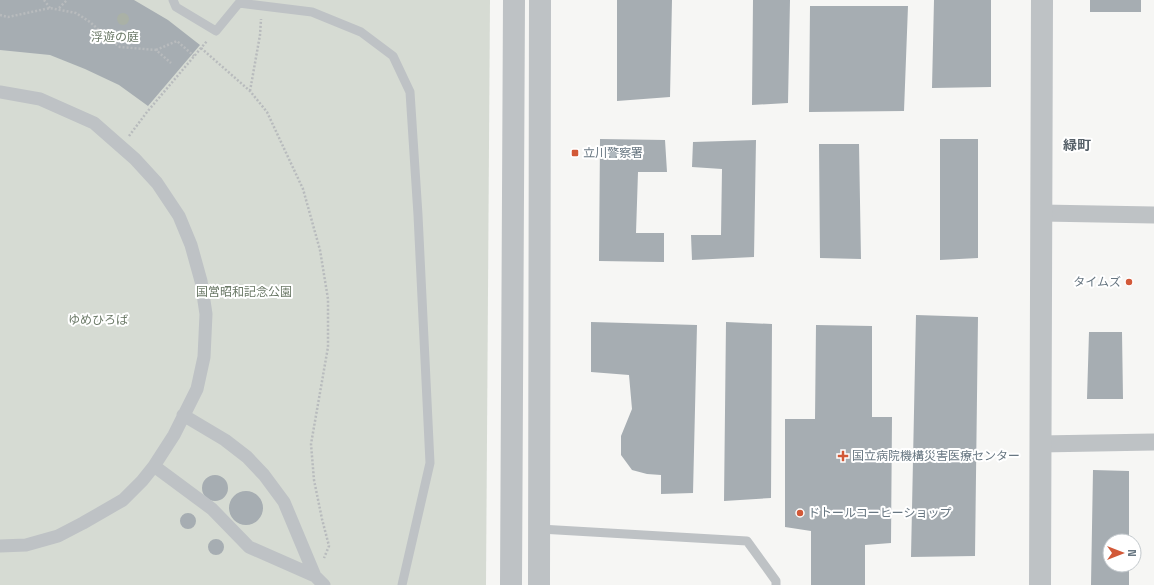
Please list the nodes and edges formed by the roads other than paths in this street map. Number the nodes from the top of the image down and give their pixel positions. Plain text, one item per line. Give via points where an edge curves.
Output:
1 (173, 0) edge
2 (514, 0) edge
3 (540, 0) edge
4 (1042, 0) edge
5 (240, 2) edge
6 (0, 92) edge
7 (1042, 213) junction
8 (1154, 214) edge
9 (183, 415) junction
10 (1154, 442) edge
11 (1040, 444) junction
12 (154, 466) junction
13 (540, 529) junction
14 (0, 546) edge
15 (319, 580) edge
16 (402, 585) edge
17 (511, 585) edge
18 (539, 585) edge
19 (776, 585) edge
20 (1040, 585) edge

1 - 5 lane via 176,7 216,31
2 - 17 street
3 - 13 street
4 - 7 street
5 - 16 lane via 312,12 361,32 393,56 410,92 430,463
6 - 9 street via 40,99 94,123 122,146 157,183 179,216 191,245 201,281 206,314 204,357 197,389
7 - 8 street
7 - 11 street
9 - 12 street
9 - 15 street via 225,440 247,457 264,475 284,502
10 - 11 street
11 - 20 street
12 - 14 street via 123,500 58,536 26,545
12 - 15 street via 212,509 249,547
13 - 18 street
13 - 19 lane via 747,541 776,581

